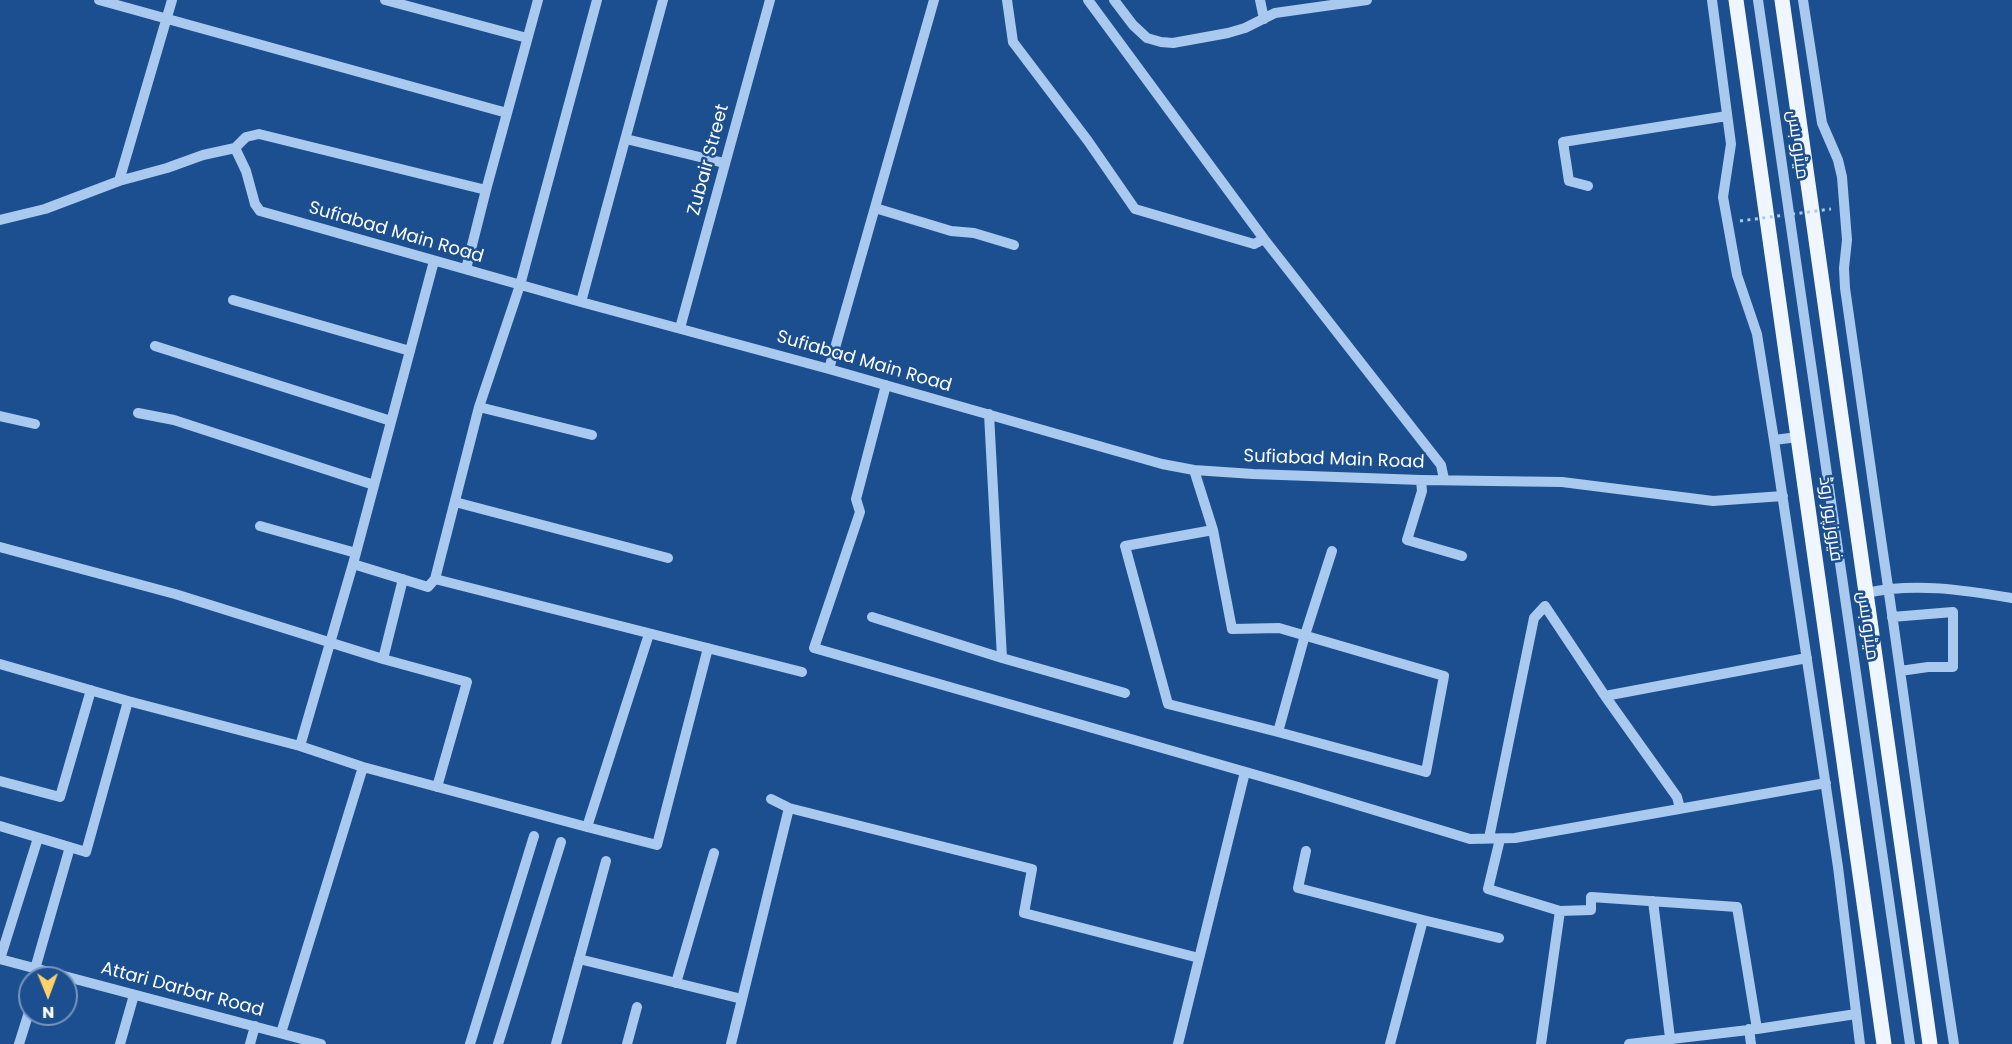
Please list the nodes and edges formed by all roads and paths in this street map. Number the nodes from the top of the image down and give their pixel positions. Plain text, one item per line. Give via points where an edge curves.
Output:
1 (99, 0) edge
2 (172, 0) edge
3 (385, 0) edge
4 (537, 0) edge
5 (597, 0) edge
6 (663, 0) edge
7 (770, 0) edge
8 (934, 0) edge
9 (1007, 0) edge
10 (1088, 0) edge
11 (1114, 0) edge
12 (1260, 0) edge
13 (1367, 0) edge
14 (1712, 0) edge
15 (1736, 0) edge
16 (1758, 0) edge
17 (1782, 0) edge
18 (1803, 0) edge
19 (1339, 2) edge
20 (167, 19) junction
21 (1264, 19) junction
22 (527, 38) junction
23 (507, 113) junction
24 (1727, 117) junction
25 (626, 139) junction
26 (235, 148) junction
27 (724, 163) junction
28 (119, 181) junction
29 (1588, 186) dead end
30 (486, 190) junction
31 (875, 208) junction
32 (1831, 209) dead end
33 (0, 220) edge
34 (1740, 221) dead end
35 (1264, 239) junction
36 (1014, 245) dead end
37 (434, 261) junction
38 (466, 269) junction
39 (520, 285) junction
40 (233, 300) dead end
41 (581, 302) junction
42 (680, 328) junction
43 (155, 346) dead end
44 (410, 351) junction
45 (829, 369) junction
46 (886, 385) junction
47 (479, 407) junction
48 (138, 413) dead end
49 (989, 414) junction
50 (0, 416) edge
51 (391, 421) junction
52 (35, 424) dead end
53 (592, 435) dead end
54 (1798, 437) junction
55 (1774, 440) junction
56 (1194, 470) junction
57 (1422, 480) junction
58 (1444, 480) junction
59 (374, 485) junction
60 (1783, 496) junction
61 (455, 501) junction
62 (260, 526) dead end
63 (1213, 530) junction
64 (0, 547) edge
65 (1332, 550) dead end
66 (1462, 556) dead end
67 (668, 558) dead end
68 (355, 559) junction
69 (403, 579) junction
70 (435, 579) junction
71 (1887, 588) junction
72 (1866, 593) junction
73 (2012, 598) edge
74 (872, 617) dead end
75 (1892, 617) junction
76 (649, 634) junction
77 (1305, 636) junction
78 (331, 641) junction
79 (708, 648) junction
80 (1002, 658) junction
81 (1807, 658) junction
82 (383, 659) junction
83 (0, 664) edge
84 (1900, 671) junction
85 (802, 672) dead end
86 (91, 690) junction
87 (1125, 693) dead end
88 (1605, 696) junction
89 (128, 700) junction
90 (1278, 732) junction
91 (300, 746) junction
92 (363, 767) junction
93 (1245, 772) junction
94 (0, 780) edge
95 (1826, 783) junction
96 (436, 786) junction
97 (771, 800) dead end
98 (789, 808) junction
99 (1680, 808) junction
100 (0, 826) edge
101 (587, 827) junction
102 (534, 836) dead end
103 (38, 838) junction
104 (1489, 838) junction
105 (1500, 839) junction
106 (561, 842) dead end
107 (70, 847) junction
108 (1306, 851) dead end
109 (714, 854) dead end
110 (606, 861) dead end
111 (1653, 901) junction
112 (1560, 911) junction
113 (1423, 920) junction
114 (1499, 938) dead end
115 (1199, 957) junction
116 (579, 958) junction
117 (0, 959) edge
118 (20, 966) edge
119 (41, 966) edge
120 (78, 982) edge
121 (676, 983) junction
122 (134, 995) junction
123 (742, 999) junction
124 (637, 1007) dead end
125 (1856, 1014) junction
126 (25, 1026) edge
127 (255, 1026) junction
128 (1753, 1029) junction
129 (281, 1033) junction
130 (1663, 1040) edge
131 (19, 1044) edge
132 (120, 1044) edge
133 (250, 1044) edge
134 (321, 1044) edge
135 (470, 1044) edge
136 (498, 1044) edge
137 (556, 1044) edge
138 (627, 1044) edge
139 (731, 1044) edge
140 (1178, 1044) edge
141 (1390, 1044) edge
142 (1541, 1044) edge
143 (1629, 1044) edge
144 (1751, 1044) edge
145 (1860, 1044) edge
146 (1884, 1044) edge
147 (1910, 1044) edge
148 (1930, 1044) edge
149 (1954, 1044) edge

1 - 20 street
2 - 20 street
3 - 22 street
4 - 22 street
5 - 39 street
6 - 25 street
7 - 27 street, Zubair Street
8 - 31 street
9 - 35 street via 1013,42 1135,209 1254,244
10 - 35 street
11 - 21 street via 1147,38 1161,42 1228,33
12 - 21 street
13 - 19 street
14 - 24 street
15 - 54 main road, فیروزپور روڈ
16 - 147 street, میٹرو بس
17 - 72 main road, فیروزپور روڈ
18 - 71 street via 1822,123 1842,177 1847,240 1844,276
19 - 21 street via 1275,13
20 - 23 street
20 - 28 street
22 - 23 street
23 - 30 street
24 - 29 street via 1563,142 1569,181
24 - 55 street via 1731,144 1723,197 1737,275 1757,334
25 - 27 street
25 - 41 street
26 - 28 street
26 - 30 street via 246,137 259,134
26 - 37 street, Sufiabad Main Road via 260,211
27 - 42 street, Zubair Street
28 - 33 street via 45,209
30 - 38 street
31 - 36 street
31 - 45 street
32 - 34 path, bridge
35 - 58 street via 1441,465
37 - 38 street, Sufiabad Main Road
37 - 44 street
38 - 39 street, Sufiabad Main Road
39 - 41 street, Sufiabad Main Road
39 - 47 street
40 - 44 street
41 - 42 street, Sufiabad Main Road
42 - 45 street, Sufiabad Main Road
43 - 51 street
44 - 51 street
45 - 46 street, Sufiabad Main Road
46 - 49 street, Sufiabad Main Road
46 - 93 street via 856,499 860,512 814,648
47 - 53 street
47 - 61 street
48 - 59 street via 174,420
49 - 56 street, Sufiabad Main Road
49 - 80 street
50 - 52 street
51 - 59 street
54 - 55 street
54 - 146 main road, فیروزپور روڈ
55 - 60 street
56 - 57 street, Sufiabad Main Road
56 - 63 street
57 - 58 street, Sufiabad Main Road
57 - 66 street via 1407,540
58 - 60 street, Sufiabad Main Road via 1562,482 1713,501
59 - 68 street
60 - 81 street
61 - 67 street
61 - 70 street
62 - 68 street
63 - 77 street via 1232,629 1279,628
63 - 90 street via 1125,546 1168,704
64 - 78 street
65 - 77 street
68 - 69 street
68 - 78 street
69 - 70 street via 428,587
69 - 82 street
70 - 76 street
71 - 72 street
71 - 73 street via 1961,589
71 - 75 street
72 - 148 main road, فیروزپور روڈ
74 - 80 street
75 - 84 street
75 - 84 street via 1953,612 1953,667
76 - 79 street
76 - 101 street
77 - 90 street
77 - 90 street via 1444,676 1426,772
78 - 82 street
78 - 91 street
79 - 85 street
79 - 101 street via 657,845
80 - 87 street
81 - 88 street
81 - 95 street
82 - 96 street via 467,682
83 - 86 street
84 - 149 street
86 - 89 street
86 - 94 street via 60,797
88 - 99 street via 1677,797
88 - 104 street via 1545,606 1534,618
89 - 91 street
89 - 107 street via 86,852
91 - 92 street
92 - 96 street
92 - 129 street
93 - 104 street via 1470,839
93 - 115 street
95 - 99 street
95 - 125 street
96 - 101 street
97 - 98 street
98 - 115 street via 1032,869 1024,913
98 - 123 street
99 - 105 street
100 - 103 street
102 - 135 street
103 - 107 street
103 - 117 street
104 - 105 street
105 - 112 street via 1488,889
106 - 136 street
107 - 119 street
108 - 113 street via 1299,888
109 - 121 street
110 - 116 street
111 - 112 street via 1591,897 1591,910
111 - 128 street via 1737,907
111 - 130 street
112 - 142 street
113 - 114 street
113 - 141 street
115 - 140 street
116 - 121 street
116 - 137 street
117 - 118 street, Attari Darbar Road
120 - 122 street, Attari Darbar Road
121 - 123 street
122 - 127 street, Attari Darbar Road
122 - 132 street
123 - 139 street
124 - 138 street
125 - 128 street
125 - 145 street
126 - 131 street
127 - 129 street, Attari Darbar Road
127 - 133 street
128 - 130 street
128 - 144 street
129 - 134 street, Attari Darbar Road
130 - 143 street

